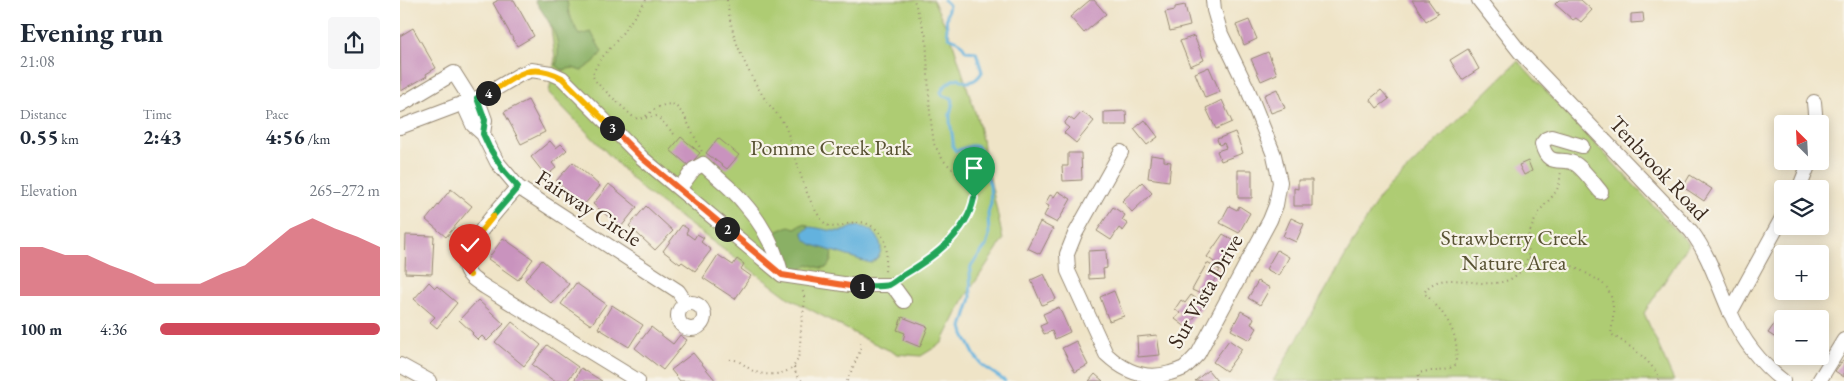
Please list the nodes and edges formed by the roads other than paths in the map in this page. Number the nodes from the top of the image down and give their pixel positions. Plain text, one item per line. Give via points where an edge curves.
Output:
1 (1213, 0) edge
2 (1479, 0) edge
3 (470, 100) junction
4 (1814, 102) dead end
5 (400, 105) edge
6 (1815, 115) edge
7 (400, 127) edge
8 (1598, 134) junction
9 (1582, 146) junction
10 (1121, 152) dead end
11 (1569, 163) junction
12 (518, 187) junction
13 (679, 189) junction
14 (1601, 192) dead end
15 (1774, 233) edge
16 (782, 275) junction
17 (904, 301) dead end
18 (686, 303) dead end
19 (1730, 313) junction
20 (1844, 340) edge
21 (400, 366) edge
22 (429, 381) edge
23 (638, 381) edge
24 (1783, 381) edge
25 (1819, 381) edge

1 - 10 street, Sur Vista Drive via 1221,34 1248,90 1280,182 1270,220 1198,354 1183,368 1164,375 1145,376 1130,372 1106,354 1068,271 1067,254 1075,234
2 - 8 street, Tenbrook Road via 1520,52
3 - 5 street, Fairway Circle via 454,73
3 - 7 street
3 - 12 street, Fairway Circle via 478,130
3 - 13 street via 531,70 551,73 562,78 642,158
4 - 6 street
8 - 9 street
8 - 19 street, Tenbrook Road via 1696,237
9 - 11 street
9 - 11 street via 1551,137 1543,141 1551,160
11 - 14 street
12 - 18 street, Fairway Circle via 678,291
12 - 23 street via 497,210 467,253 467,272 485,287
13 - 16 street
13 - 16 street via 694,169 703,164 743,201 759,222 777,256
15 - 19 street
16 - 17 street via 850,286 886,285 896,290
19 - 24 street, Tenbrook Road via 1752,350
20 - 25 street
21 - 22 street

